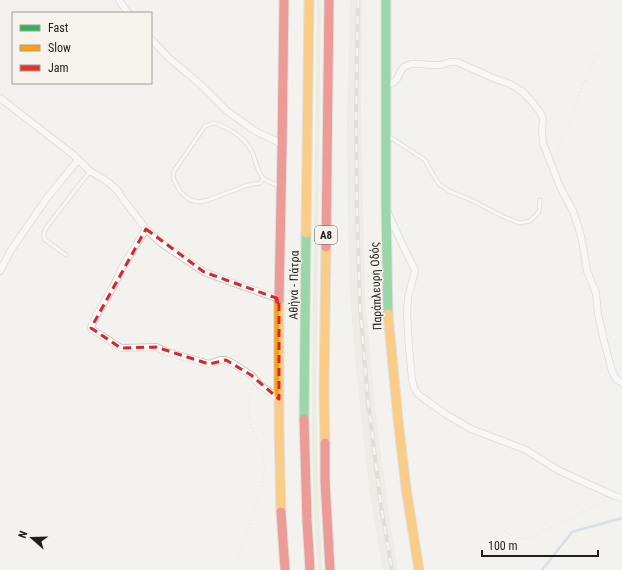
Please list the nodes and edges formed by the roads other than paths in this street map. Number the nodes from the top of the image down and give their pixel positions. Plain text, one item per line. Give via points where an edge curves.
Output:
1 (119, 0) edge
2 (284, 0) edge
3 (309, 0) edge
4 (329, 0) edge
5 (386, 0) edge
6 (127, 12) edge
7 (152, 40) edge
8 (386, 86) junction
9 (0, 98) edge
10 (386, 135) junction
11 (282, 144) junction
12 (78, 160) junction
13 (90, 171) junction
14 (264, 179) junction
15 (282, 187) junction
16 (540, 200) dead end
17 (386, 208) junction
18 (146, 229) junction
19 (66, 255) dead end
20 (0, 271) edge
21 (279, 298) junction
22 (622, 383) edge
23 (279, 399) junction
24 (622, 498) edge
25 (285, 570) edge
26 (310, 570) edge
27 (330, 570) edge
28 (419, 570) edge

1 - 6 street
2 - 11 main road
3 - 26 main road, Αθήνα - Πάτρα / Α8 via 304,423
4 - 27 main road, Α8 via 324,398 325,487
5 - 8 main road, Παράπλευρη Οδός
7 - 11 street via 227,111 255,131
8 - 10 main road, Παράπλευρη Οδός
8 - 22 street via 397,79 404,67 411,64 430,66 457,62 510,84 523,92 540,112 543,119 543,143 573,211 582,240 612,372
9 - 12 street
10 - 16 lane via 425,160 439,184 449,191 506,218 520,223 530,221 539,212
10 - 17 main road, Παράπλευρη Οδός
11 - 15 main road
12 - 13 street
12 - 20 street via 50,194 11,250
13 - 18 street via 118,191
13 - 19 lane via 44,233 44,239
14 - 14 lane via 243,139 214,122 205,126 174,171 173,178 185,196 199,202 260,183
14 - 15 lane
15 - 21 main road
17 - 24 street via 415,271 408,297 407,313 408,347 416,392 471,429 524,449 558,470
17 - 28 main road, Παράπλευρη Οδός via 389,328 406,488
18 - 21 street via 161,243 204,272
18 - 23 street via 123,266 91,328 121,348 156,347 209,364 226,360 251,375
21 - 23 main road
23 - 25 main road

